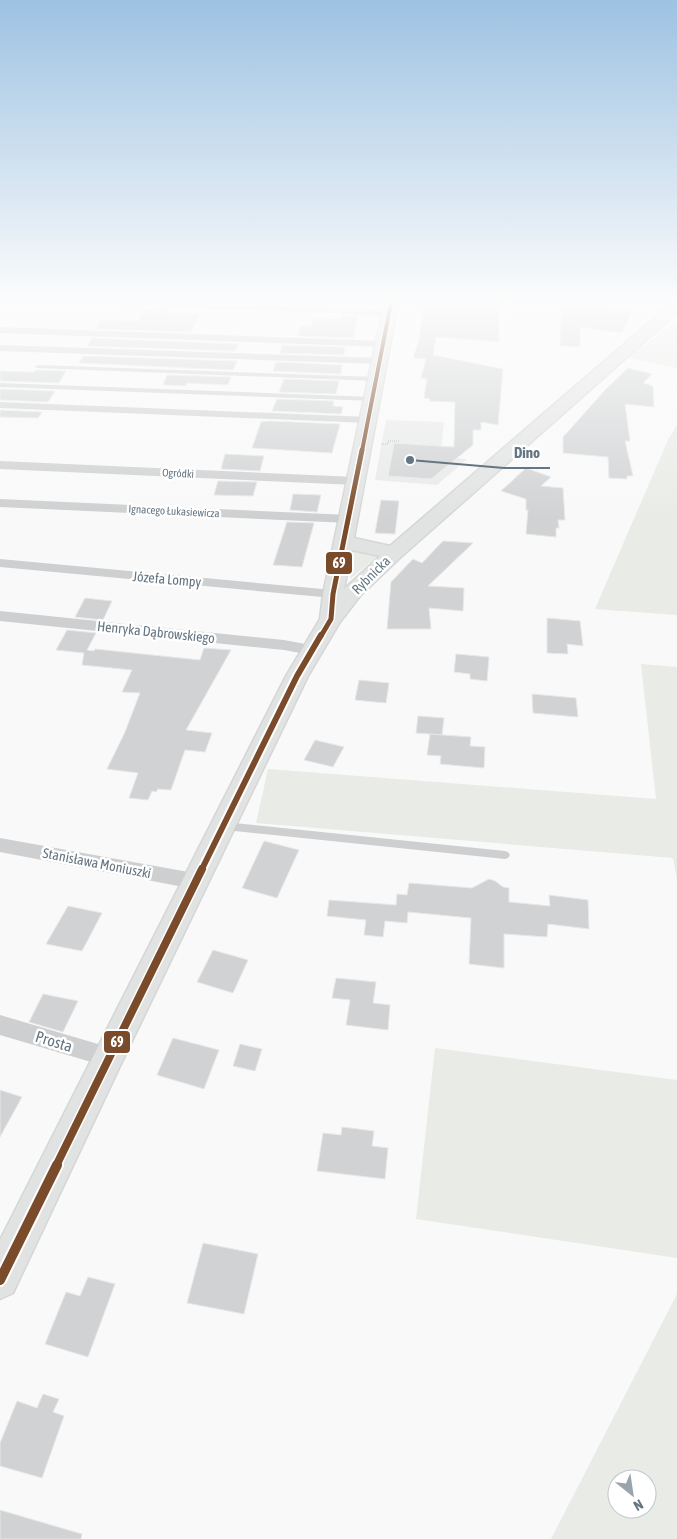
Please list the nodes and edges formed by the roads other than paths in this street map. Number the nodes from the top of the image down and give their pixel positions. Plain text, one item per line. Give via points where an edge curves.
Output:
1 (259, 375) edge
2 (378, 375) edge
3 (597, 375) edge
4 (377, 379) junction
5 (0, 386) edge
6 (373, 399) junction
7 (0, 404) edge
8 (368, 420) junction
9 (0, 465) edge
10 (356, 481) junction
11 (0, 503) edge
12 (349, 518) junction
13 (344, 542) junction
14 (394, 553) junction
15 (0, 563) edge
16 (332, 607) junction
17 (0, 616) edge
18 (311, 650) junction
19 (222, 826) junction
20 (0, 844) edge
21 (505, 855) dead end
22 (194, 882) junction
23 (0, 1025) edge
24 (108, 1057) junction
25 (3, 1268) edge

1 - 4 lane
2 - 4 main road
3 - 14 main road, Rybnicka
4 - 6 main road
5 - 6 lane
6 - 8 main road
7 - 8 street
8 - 10 main road
9 - 10 street, Ogródki
10 - 12 main road
11 - 12 street, Ignacego Łukasiewicza
12 - 13 main road
13 - 14 main road
13 - 16 main road
14 - 16 main road, Rybnicka via 354,592
15 - 16 street, Józefa Lompy
16 - 18 main road, Rybnicka
17 - 18 street, Henryka Dąbrowskiego
18 - 19 main road, Rybnicka
19 - 21 lane
19 - 22 main road, Rybnicka
20 - 22 street, Stanisława Moniuszki
22 - 24 main road, Rybnicka
23 - 24 street, Prosta
24 - 25 main road, Rybnicka

